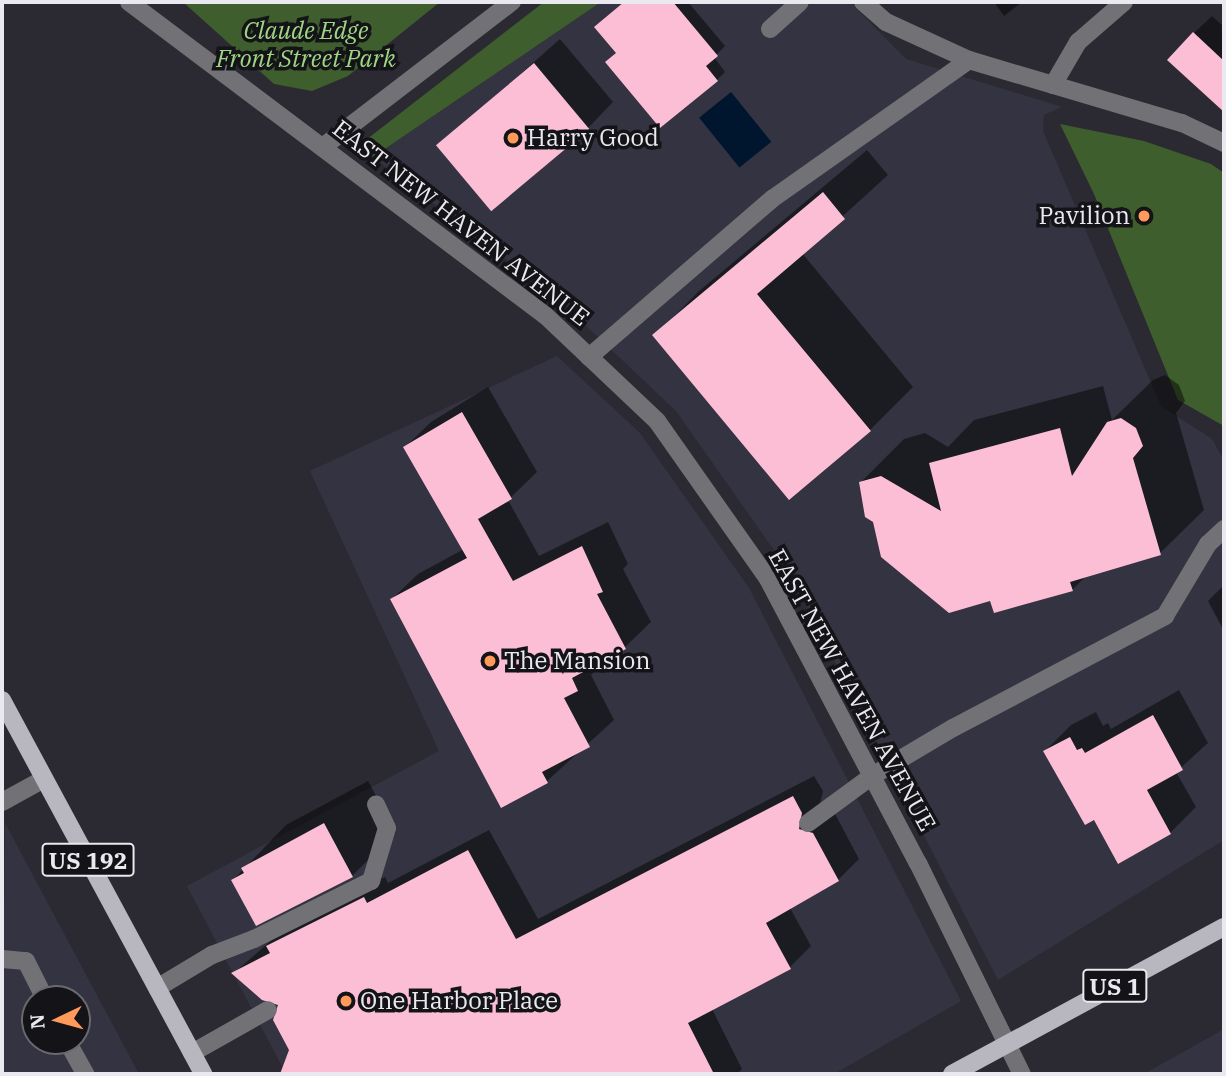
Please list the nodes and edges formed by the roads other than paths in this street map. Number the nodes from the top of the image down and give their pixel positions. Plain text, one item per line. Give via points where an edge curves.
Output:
1 (129, 2) edge
2 (512, 2) edge
3 (800, 2) edge
4 (863, 2) edge
5 (1124, 2) edge
6 (770, 29) dead end
7 (968, 61) junction
8 (1053, 85) junction
9 (1224, 143) edge
10 (324, 146) junction
11 (589, 357) junction
12 (1224, 529) edge
13 (2, 700) edge
14 (872, 776) junction
15 (44, 779) junction
16 (2, 802) edge
17 (376, 804) dead end
18 (808, 823) dead end
19 (1224, 927) edge
20 (2, 959) edge
21 (38, 985) edge
22 (157, 988) junction
23 (268, 1010) dead end
24 (1007, 1045) junction
25 (192, 1053) junction
26 (75, 1055) edge
27 (85, 1074) edge
28 (203, 1074) edge
29 (952, 1074) edge
30 (1022, 1074) edge

1 - 10 street, EAST NEW HAVEN AVENUE
2 - 10 street
3 - 6 street
4 - 7 street via 886,22
5 - 8 street via 1078,42
7 - 8 street
7 - 11 street via 772,199
8 - 9 street via 1182,123
10 - 11 street, EAST NEW HAVEN AVENUE via 546,316
11 - 14 street, EAST NEW HAVEN AVENUE via 657,421 768,579
12 - 14 street via 1208,544 1165,616
13 - 15 main road, US 192
14 - 18 street
14 - 24 street, EAST NEW HAVEN AVENUE
15 - 16 street
15 - 22 main road, US 192
17 - 22 street via 387,828 371,881 212,955
19 - 24 main road, US 1
20 - 21 street via 26,961
22 - 25 main road, US 192
23 - 25 street
24 - 29 main road, US 1
24 - 30 street, EAST NEW HAVEN AVENUE
25 - 28 main road, US 192
26 - 27 street

